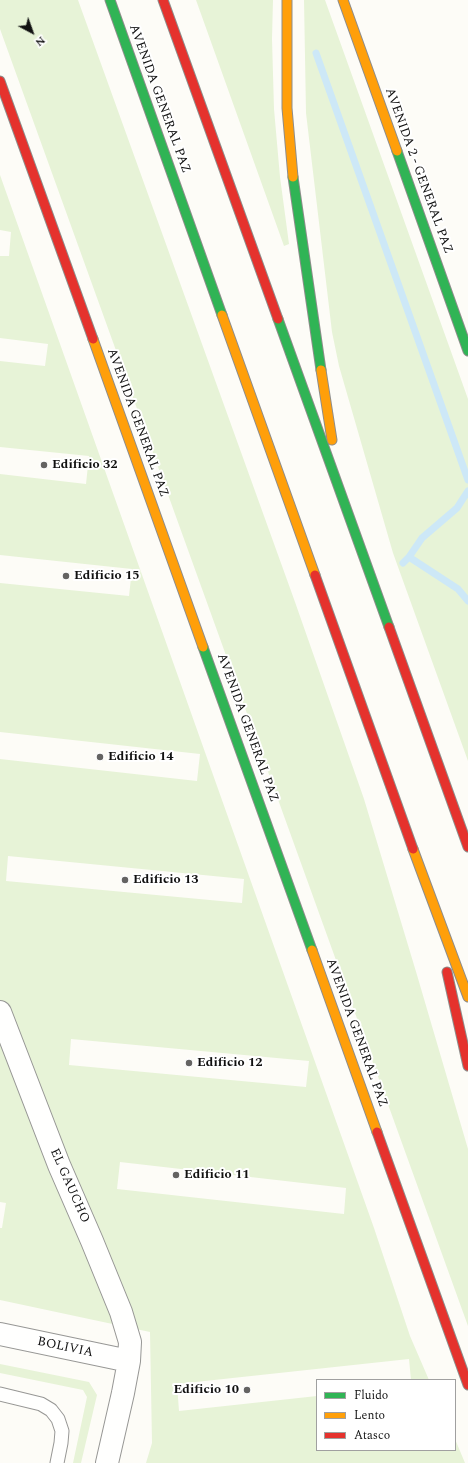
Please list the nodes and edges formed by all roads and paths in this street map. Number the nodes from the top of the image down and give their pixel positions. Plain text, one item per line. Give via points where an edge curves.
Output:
1 (110, 0) edge
2 (163, 0) edge
3 (287, 0) edge
4 (343, 0) edge
5 (0, 81) edge
6 (462, 318) edge
7 (468, 351) edge
8 (340, 492) junction
9 (468, 848) edge
10 (428, 891) junction
11 (468, 997) edge
12 (0, 1012) edge
13 (468, 1066) edge
14 (0, 1334) edge
15 (129, 1361) junction
16 (468, 1385) edge
17 (0, 1394) edge
18 (57, 1463) edge
19 (107, 1463) edge

1 - 10 main road, AVENIDA GENERAL PAZ
2 - 8 main road
3 - 8 main road via 286,108 293,183
4 - 6 main road, AVENIDA 2 - GENERAL PAZ
5 - 16 main road, AVENIDA GENERAL PAZ
6 - 7 main road, AVENIDA 2 - GENERAL PAZ
8 - 9 main road
10 - 11 main road, AVENIDA GENERAL PAZ
10 - 13 main road
12 - 15 street, EL GAUCHO via 56,1159 121,1312 130,1342
14 - 15 street, BOLIVIA
15 - 19 street, EL GAUCHO
17 - 18 lane via 41,1404 51,1410 62,1431

